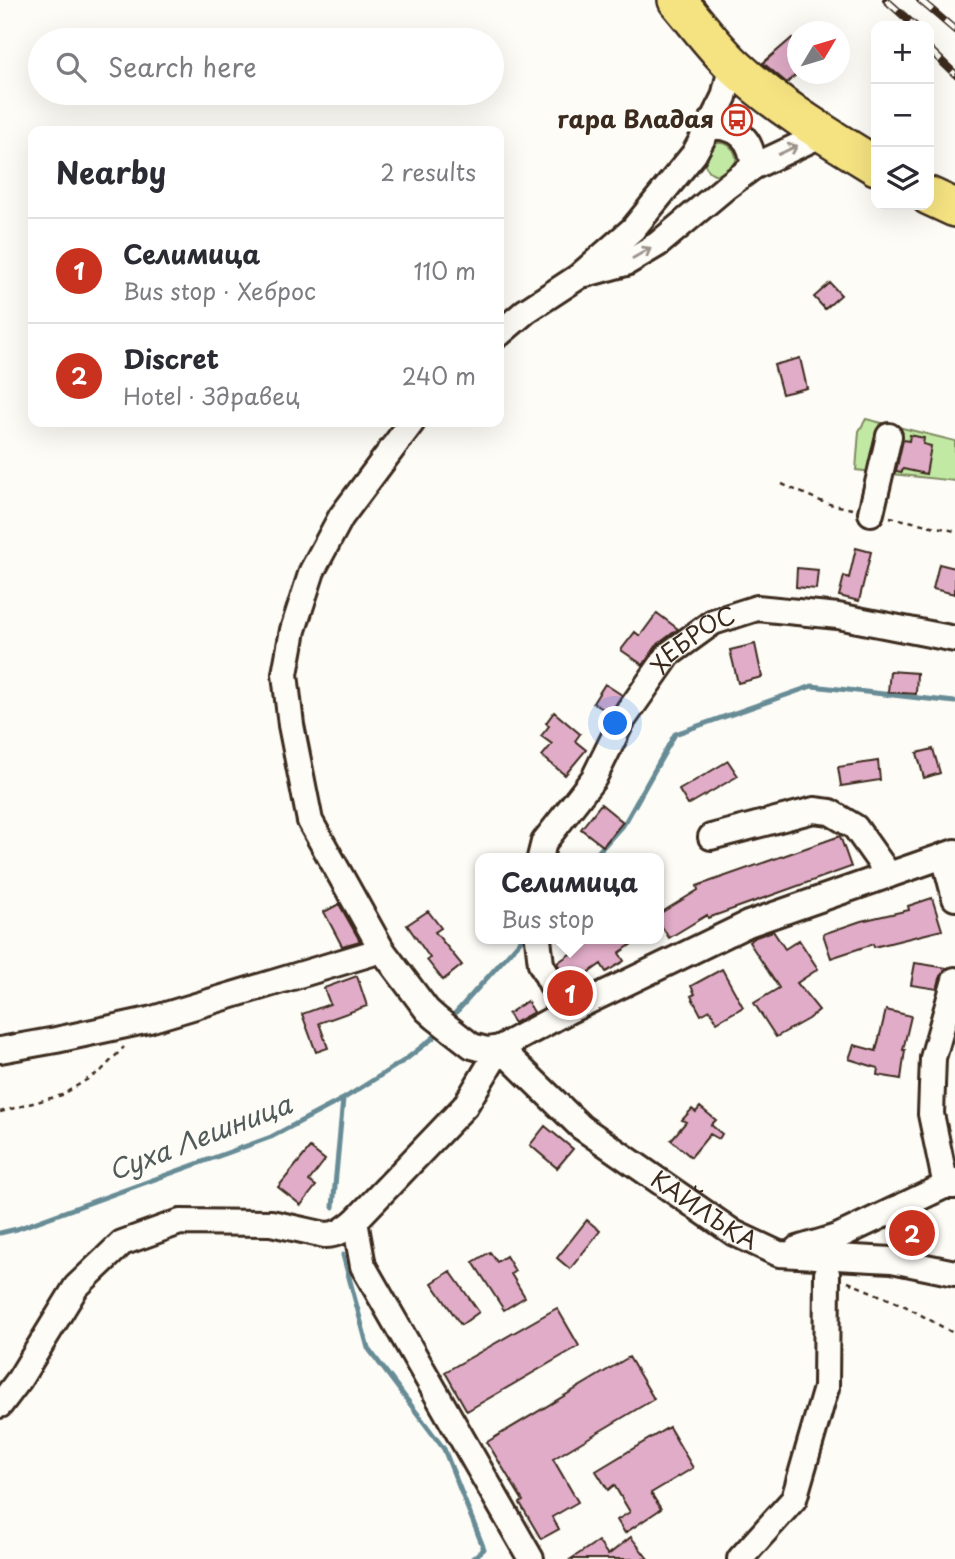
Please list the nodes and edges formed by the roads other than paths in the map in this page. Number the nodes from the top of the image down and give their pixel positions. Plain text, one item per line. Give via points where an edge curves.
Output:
1 (677, 0) edge
2 (732, 64) junction
3 (709, 127) junction
4 (823, 134) junction
5 (694, 154) junction
6 (871, 163) edge
7 (753, 167) junction
8 (726, 187) junction
9 (934, 198) edge
10 (955, 208) edge
11 (579, 276) junction
12 (504, 330) edge
13 (408, 427) edge
14 (889, 436) dead end
15 (871, 513) dead end
16 (955, 639) edge
17 (711, 837) dead end
18 (541, 853) edge
19 (949, 854) edge
20 (889, 876) junction
21 (955, 898) edge
22 (539, 944) edge
23 (382, 950) junction
24 (955, 980) edge
25 (566, 1012) junction
26 (500, 1048) junction
27 (0, 1050) edge
28 (952, 1184) edge
29 (355, 1221) junction
30 (779, 1254) junction
31 (955, 1273) edge
32 (827, 1274) road end
33 (0, 1405) edge
34 (531, 1559) edge
35 (740, 1559) edge

1 - 2 highway
2 - 3 street via 724,97
2 - 4 highway via 769,97
3 - 5 street
3 - 7 street via 720,126 742,135 753,156
4 - 6 highway
7 -> 4 street
5 - 8 street via 701,178
5 - 11 street via 633,229
7 - 8 street
11 -> 8 street via 626,263 658,244
9 - 10 highway
11 - 12 street
13 - 23 street via 341,517 312,571 285,674 310,821
14 - 15 street
16 - 18 street, ХЕБРОС via 838,617 757,608 713,622 669,654 622,721 594,778 544,842
17 - 20 street via 814,810 830,812 855,827
19 - 20 street
19 - 21 street
20 - 25 street via 748,925
22 - 25 street via 541,964
23 - 26 street via 445,1025 472,1046
23 - 27 street via 149,1020
24 - 28 street via 933,1058 931,1114
25 - 26 street
26 - 29 street via 466,1106
26 - 30 street, КАЙЛЪКА via 581,1127 734,1233
28 - 30 street via 837,1237
29 - 33 street via 325,1236 271,1223 180,1222 122,1243 76,1287
29 - 34 street via 363,1266
30 - 31 street, КАЙЛЪКА via 891,1260
32 - 35 street via 826,1388 794,1499

